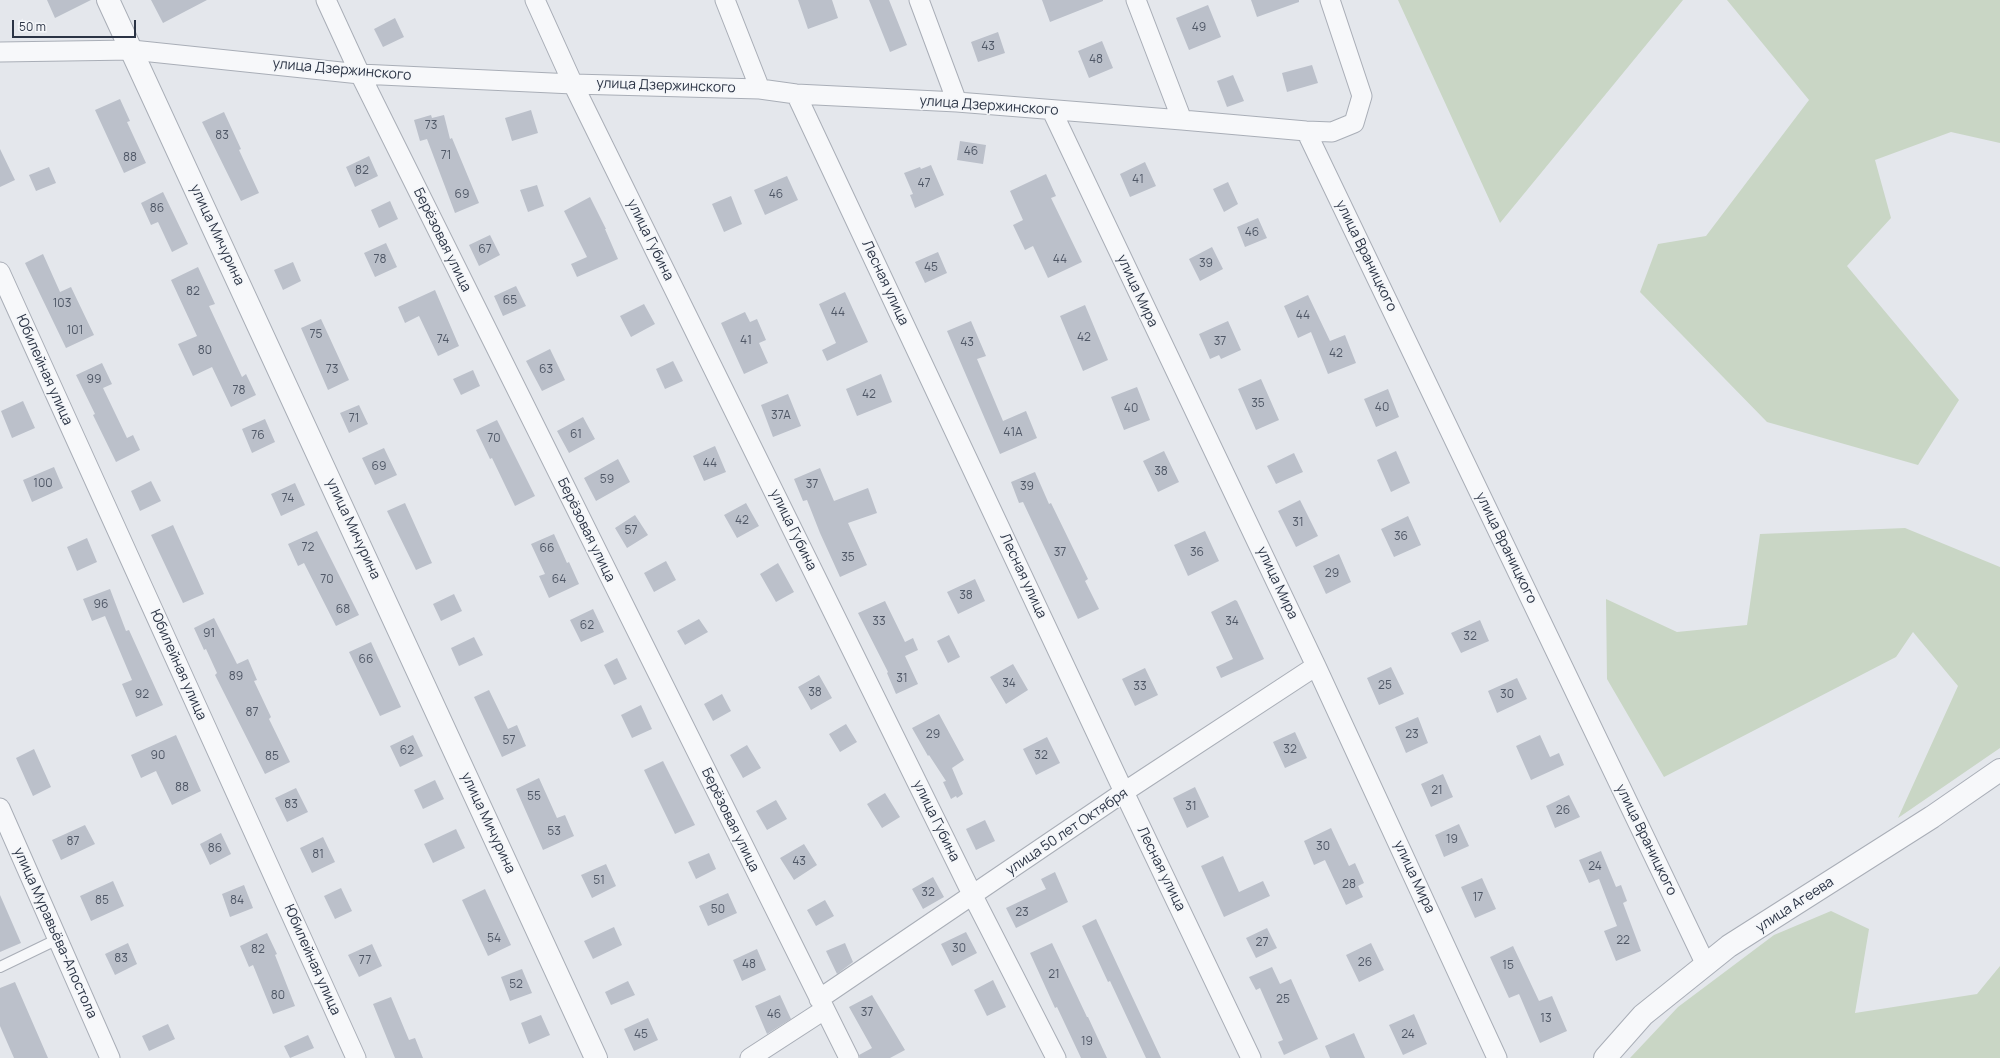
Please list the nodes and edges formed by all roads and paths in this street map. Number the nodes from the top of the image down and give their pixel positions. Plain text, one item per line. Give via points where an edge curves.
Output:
1 (108, 0) edge
2 (326, 0) edge
3 (535, 0) edge
4 (725, 0) edge
5 (920, 0) edge
6 (1136, 0) edge
7 (1330, 0) edge
8 (132, 50) junction
9 (0, 52) edge
10 (360, 74) junction
11 (573, 84) junction
12 (760, 89) junction
13 (796, 94) junction
14 (957, 102) junction
15 (1052, 111) junction
16 (1182, 120) junction
17 (1306, 132) junction
18 (0, 272) edge
19 (1316, 666) junction
20 (2000, 770) edge
21 (1124, 792) junction
22 (0, 808) edge
23 (973, 896) junction
24 (58, 939) junction
25 (1706, 965) junction
26 (0, 967) edge
27 (822, 1005) junction
28 (110, 1058) edge
29 (356, 1058) edge
30 (596, 1058) edge
31 (750, 1058) edge
32 (849, 1058) edge
33 (1056, 1058) edge
34 (1251, 1058) edge
35 (1497, 1058) edge
36 (1605, 1058) edge

1 - 8 street, улица Мичурина
2 - 10 street, Берёзовая улица
3 - 11 street, улица Губина
4 - 12 street
5 - 14 street
6 - 16 street
7 - 17 street, улица Дзержинского via 1362,96 1354,123 1332,132
8 - 9 street, улица Дзержинского
8 - 10 street, улица Дзержинского
8 - 30 street, улица Мичурина
10 - 11 street, улица Дзержинского
10 - 27 street, Берёзовая улица
11 - 12 street, улица Дзержинского
11 - 23 street, улица Губина
12 - 13 street, улица Дзержинского
13 - 14 street, улица Дзержинского
13 - 21 street, Лесная улица
14 - 15 street, улица Дзержинского
15 - 16 street, улица Дзержинского
15 - 19 street, улица Мира
16 - 17 street, улица Дзержинского
17 - 25 street, улица Враницкого
18 - 29 street, Юбилейная улица
19 - 21 street, улица 50 лет Октября
19 - 35 street, улица Мира
20 - 25 street, улица Агеева via 1932,817 1729,946
21 - 23 street, улица 50 лет Октября
21 - 34 street, Лесная улица
22 - 24 street, улица Муравьёва-Апостола
23 - 27 street, улица 50 лет Октября
23 - 33 street, улица Губина
24 - 26 lane
24 - 28 street, улица Муравьёва-Апостола
25 - 36 street, улица Агеева via 1643,1015
27 - 31 street, улица 50 лет Октября
27 - 32 street, Берёзовая улица

